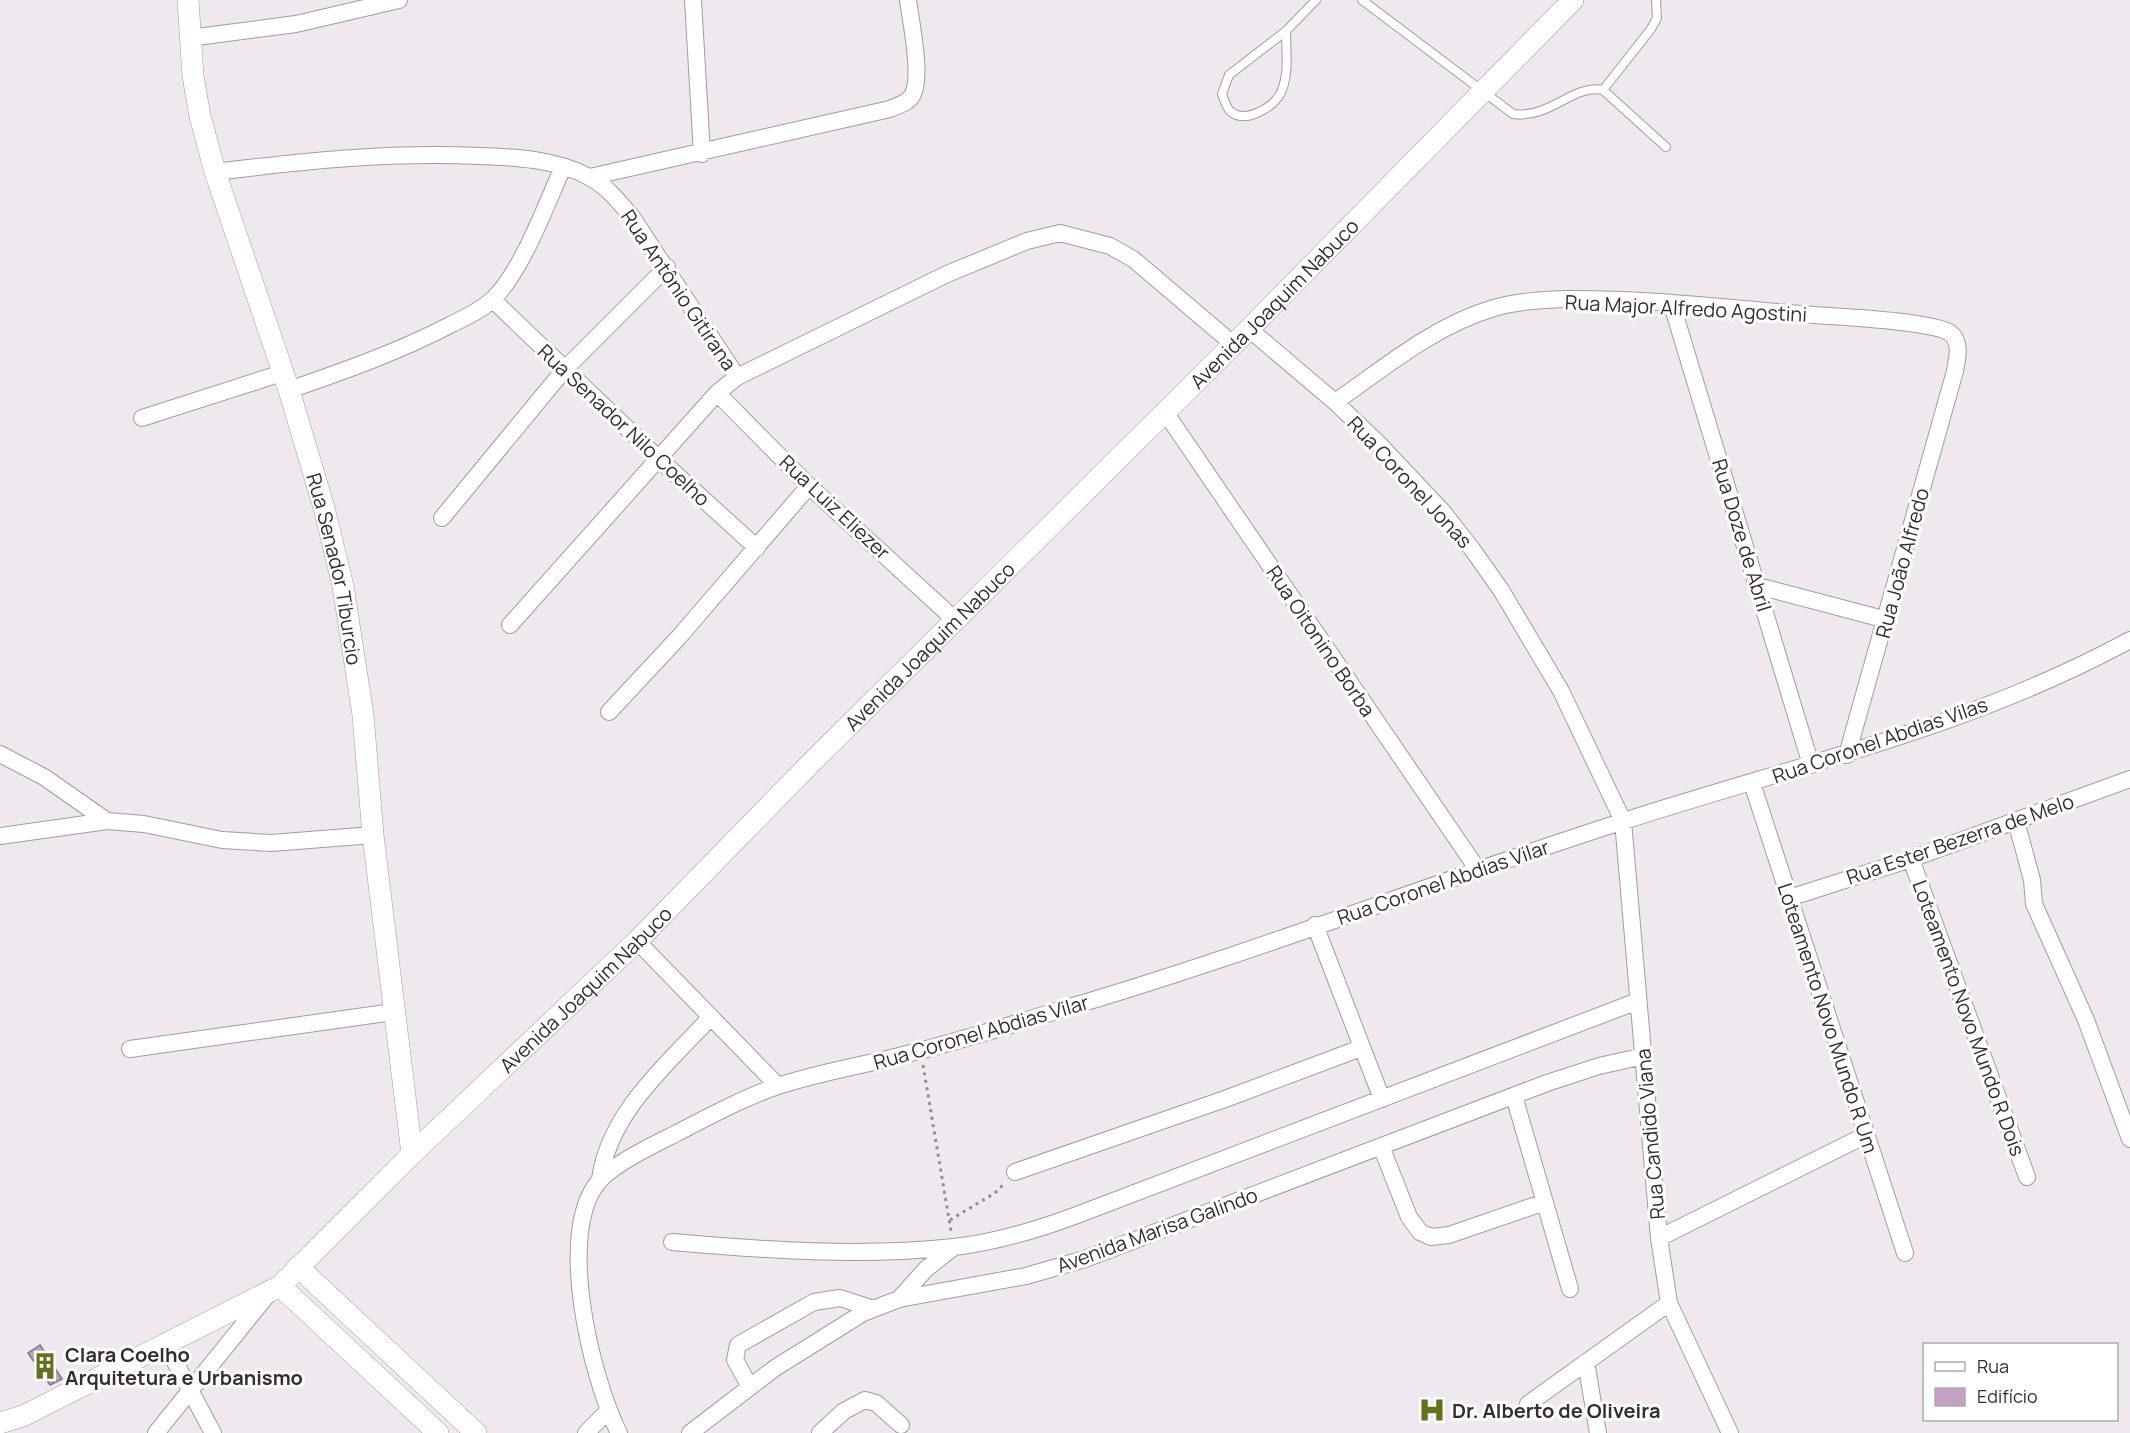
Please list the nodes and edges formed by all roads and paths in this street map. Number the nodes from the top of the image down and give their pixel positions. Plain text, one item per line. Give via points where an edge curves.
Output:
1 (188, 0) edge
2 (399, 0) edge
3 (693, 0) edge
4 (908, 0) edge
5 (1316, 0) edge
6 (1362, 0) edge
7 (1573, 0) edge
8 (1656, 0) edge
9 (1286, 31) junction
10 (189, 39) junction
11 (1603, 90) junction
12 (1483, 92) junction
13 (1666, 147) dead end
14 (702, 154) junction
15 (564, 167) junction
16 (215, 172) junction
17 (590, 177) junction
18 (667, 267) junction
19 (493, 300) junction
20 (1672, 304) junction
21 (1249, 329) junction
22 (1233, 344) junction
23 (564, 370) junction
24 (1955, 371) joint
25 (737, 377) junction
26 (286, 381) junction
27 (717, 393) junction
28 (1335, 402) junction
29 (1165, 412) junction
30 (142, 418) dead end
31 (659, 459) junction
32 (809, 486) junction
33 (442, 518) dead end
34 (757, 548) junction
35 (1758, 586) junction
36 (954, 619) junction
37 (1887, 620) junction
38 (510, 625) dead end
39 (2130, 640) edge
40 (609, 712) dead end
41 (0, 754) edge
42 (1847, 755) junction
43 (1811, 765) junction
44 (2130, 779) edge
45 (1752, 783) junction
46 (107, 821) junction
47 (1623, 821) junction
48 (2016, 821) junction
49 (373, 835) junction
50 (0, 836) edge
51 (1911, 859) junction
52 (1478, 870) junction
53 (1789, 898) junction
54 (1315, 925) junction
55 (637, 942) junction
56 (1638, 1001) junction
57 (393, 1012) junction
58 (710, 1018) junction
59 (1361, 1047) junction
60 (129, 1049) dead end
61 (921, 1050) junction
62 (1644, 1056) junction
63 (778, 1086) junction
64 (1514, 1096) junction
65 (1382, 1099) junction
66 (1866, 1135) junction
67 (2130, 1139) edge
68 (1381, 1146) junction
69 (412, 1154) junction
70 (1016, 1172) joint
71 (2027, 1177) dead end
72 (600, 1179) junction
73 (1545, 1202) junction
74 (949, 1221) junction
75 (1659, 1238) junction
76 (672, 1242) dead end
77 (954, 1247) junction
78 (1905, 1253) dead end
79 (298, 1267) junction
80 (275, 1289) junction
81 (1570, 1289) dead end
82 (899, 1299) junction
83 (1669, 1303) junction
84 (874, 1309) junction
85 (166, 1345) junction
86 (1586, 1362) junction
87 (750, 1387) junction
88 (189, 1392) junction
89 (1528, 1404) dead end
90 (609, 1410) junction
91 (0, 1423) edge
92 (901, 1425) dead end
93 (698, 1431) edge
94 (156, 1433) edge
95 (213, 1433) edge
96 (438, 1433) edge
97 (476, 1433) edge
98 (586, 1433) edge
99 (620, 1433) edge
100 (820, 1433) edge
101 (1598, 1433) edge
102 (1730, 1433) edge

1 - 10 street, Rua Senador Tiburcio
2 - 10 street via 296,24
3 - 14 street
4 - 14 street via 916,75 914,93 907,102
5 - 9 lane
6 - 12 lane
7 - 12 street, Avenida Joaquim Nabuco
8 - 11 lane via 1658,18
9 - 9 lane via 1229,75 1222,94 1230,111 1253,115 1279,95 1284,81
10 - 16 street, Rua Senador Tiburcio via 200,116
11 - 12 lane via 1586,90 1527,116 1514,114
11 - 13 lane
12 - 21 street, Avenida Joaquim Nabuco
14 - 17 street
15 - 16 street, Rua Antônio Gitirana via 510,157 416,155 351,156
15 - 17 street, Rua Antônio Gitirana
15 - 19 street via 514,269
16 - 26 street, Rua Senador Tiburcio
17 - 18 street, Rua Antônio Gitirana via 632,217
18 - 23 street
18 - 25 street, Rua Antônio Gitirana
19 - 23 street, Rua Senador Nilo Coelho
19 - 26 street via 410,345
20 - 24 street, Rua Major Alfredo Agostini via 1934,328 1950,333 1957,342
20 - 28 street, Rua Major Alfredo Agostini via 1566,299 1494,308 1439,332
20 - 35 street, Rua Doze de Abril
21 - 22 street, Avenida Joaquim Nabuco
21 - 28 street, Rua Coronel Jonas
22 - 25 street, Rua Antônio Gitirana via 1133,259 1110,246 1060,233 1027,241 947,274
22 - 29 street, Avenida Joaquim Nabuco
23 - 31 street, Rua Senador Nilo Coelho
23 - 33 street
24 - 37 street, Rua João Alfredo
25 - 27 street
26 - 30 street
26 - 49 street, Rua Senador Tiburcio via 343,586 363,715
27 - 31 street
27 - 32 street, Rua Luiz Eliezer
28 - 47 street, Rua Coronel Jonas via 1443,512 1501,590 1561,691
29 - 36 street, Avenida Joaquim Nabuco
29 - 52 street, Rua Oitonino Borba
31 - 34 street, Rua Senador Nilo Coelho
31 - 38 street
32 - 34 street
32 - 36 street, Rua Luiz Eliezer
34 - 40 street
35 - 37 street
35 - 43 street, Rua Doze de Abril
36 - 55 street, Avenida Joaquim Nabuco
37 - 42 street, Rua João Alfredo
39 - 42 street, Rua Coronel Abdias Vilas via 2009,695
41 - 46 street via 44,777
42 - 43 street, Rua Coronel Abdias Vilas
43 - 45 street, Rua Coronel Abdias Vilas
44 - 48 street, Rua Ester Bezerra de Melo
45 - 47 street, Rua Coronel Abdias Vilas
45 - 53 street, Loteamento Novo Mundo R Um
46 - 49 street via 144,824 222,840 271,843
46 - 50 street
47 - 52 street, Rua Coronel Abdias Vilar
47 - 56 street, Rua Candido Viana
48 - 51 street, Rua Ester Bezerra de Melo
48 - 67 street via 2032,880 2034,904 2086,1020
49 - 57 street, Rua Senador Tiburcio
51 - 53 street, Rua Ester Bezerra de Melo
51 - 71 street, Loteamento Novo Mundo R Dois
52 - 54 street, Rua Coronel Abdias Vilar
53 - 66 street, Loteamento Novo Mundo R Um
54 - 59 street
54 - 61 street, Rua Coronel Abdias Vilar via 1178,975
55 - 58 street
55 - 69 street, Avenida Joaquim Nabuco
56 - 62 street, Rua Candido Viana
56 - 65 street, Avenida Marisa Galindo
57 - 60 street
57 - 69 street, Rua Senador Tiburcio
58 - 63 street
58 - 72 street via 646,1088 619,1125 608,1145
59 - 65 street
59 - 70 street
61 - 63 street, Rua Coronel Abdias Vilar
61 - 74 path
62 - 64 street, Avenida Marisa Galindo via 1574,1073
62 - 75 street, Rua Candido Viana
63 - 72 street, Rua Coronel Abdias Vilar via 651,1146
64 - 68 street, Avenida Marisa Galindo
64 - 73 street
65 - 77 street, Avenida Marisa Galindo via 1057,1223 1011,1237
66 - 75 street
66 - 78 street, Loteamento Novo Mundo R Um
68 - 73 street via 1409,1217 1420,1232 1431,1237 1449,1235
68 - 82 street, Avenida Marisa Galindo via 1065,1265 1001,1282
69 - 79 street, Avenida Joaquim Nabuco
70 - 74 path via 995,1193
72 - 90 street via 583,1218 578,1260 589,1344
73 - 81 street
74 - 77 path
75 - 83 street, Rua Candido Viana
76 - 77 street, Avenida Marisa Galindo via 826,1250
77 - 82 street via 926,1269
79 - 80 street, Avenida Joaquim Nabuco
79 - 97 street
80 - 85 street
80 - 88 street
80 - 96 street
82 - 84 street, Avenida Marisa Galindo
83 - 86 street
83 - 102 street, Rua Candido Viana
84 - 87 street, Avenida Marisa Galindo via 829,1333
84 - 87 street via 840,1298 814,1302 738,1346 737,1368
85 - 88 street
85 - 91 street via 23,1416
86 - 89 street
86 - 101 street
87 - 93 street, Avenida Marisa Galindo
88 - 94 street
88 - 95 street
90 - 98 street
90 - 99 street
92 - 100 street via 876,1403 865,1400 844,1411

